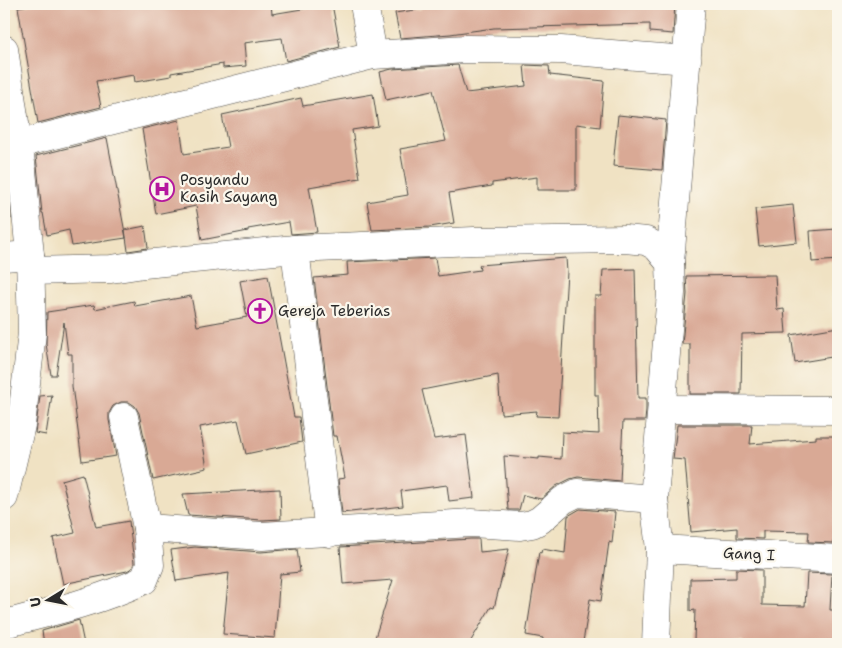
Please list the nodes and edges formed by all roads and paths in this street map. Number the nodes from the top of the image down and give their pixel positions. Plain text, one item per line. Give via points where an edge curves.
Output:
1 (364, 4) edge
2 (692, 4) edge
3 (4, 49) edge
4 (373, 55) junction
5 (687, 60) junction
6 (18, 144) junction
7 (295, 249) junction
8 (22, 261) edge
9 (670, 263) junction
10 (662, 409) junction
11 (838, 410) edge
12 (124, 417) dead end
13 (12, 424) edge
14 (4, 497) edge
15 (654, 500) junction
16 (147, 528) junction
17 (329, 533) junction
18 (659, 541) junction
19 (838, 559) edge
20 (4, 624) edge
21 (656, 644) edge

1 - 4 street
2 - 5 street
3 - 6 street
4 - 5 street via 466,49 562,50
4 - 6 street
5 - 9 street
6 - 8 street via 22,170
7 - 8 street via 111,269
7 - 9 street via 474,240 625,238 646,241
7 - 17 street
8 - 13 street via 32,333
9 - 10 street via 671,293
10 - 11 street
10 - 15 street
12 - 16 street
13 - 14 street
15 - 17 street via 577,493 540,520 520,526 471,523
15 - 18 street
16 - 17 street via 262,536
16 - 20 street via 150,565 144,580 117,593
18 - 19 street, Gang I
18 - 21 street

